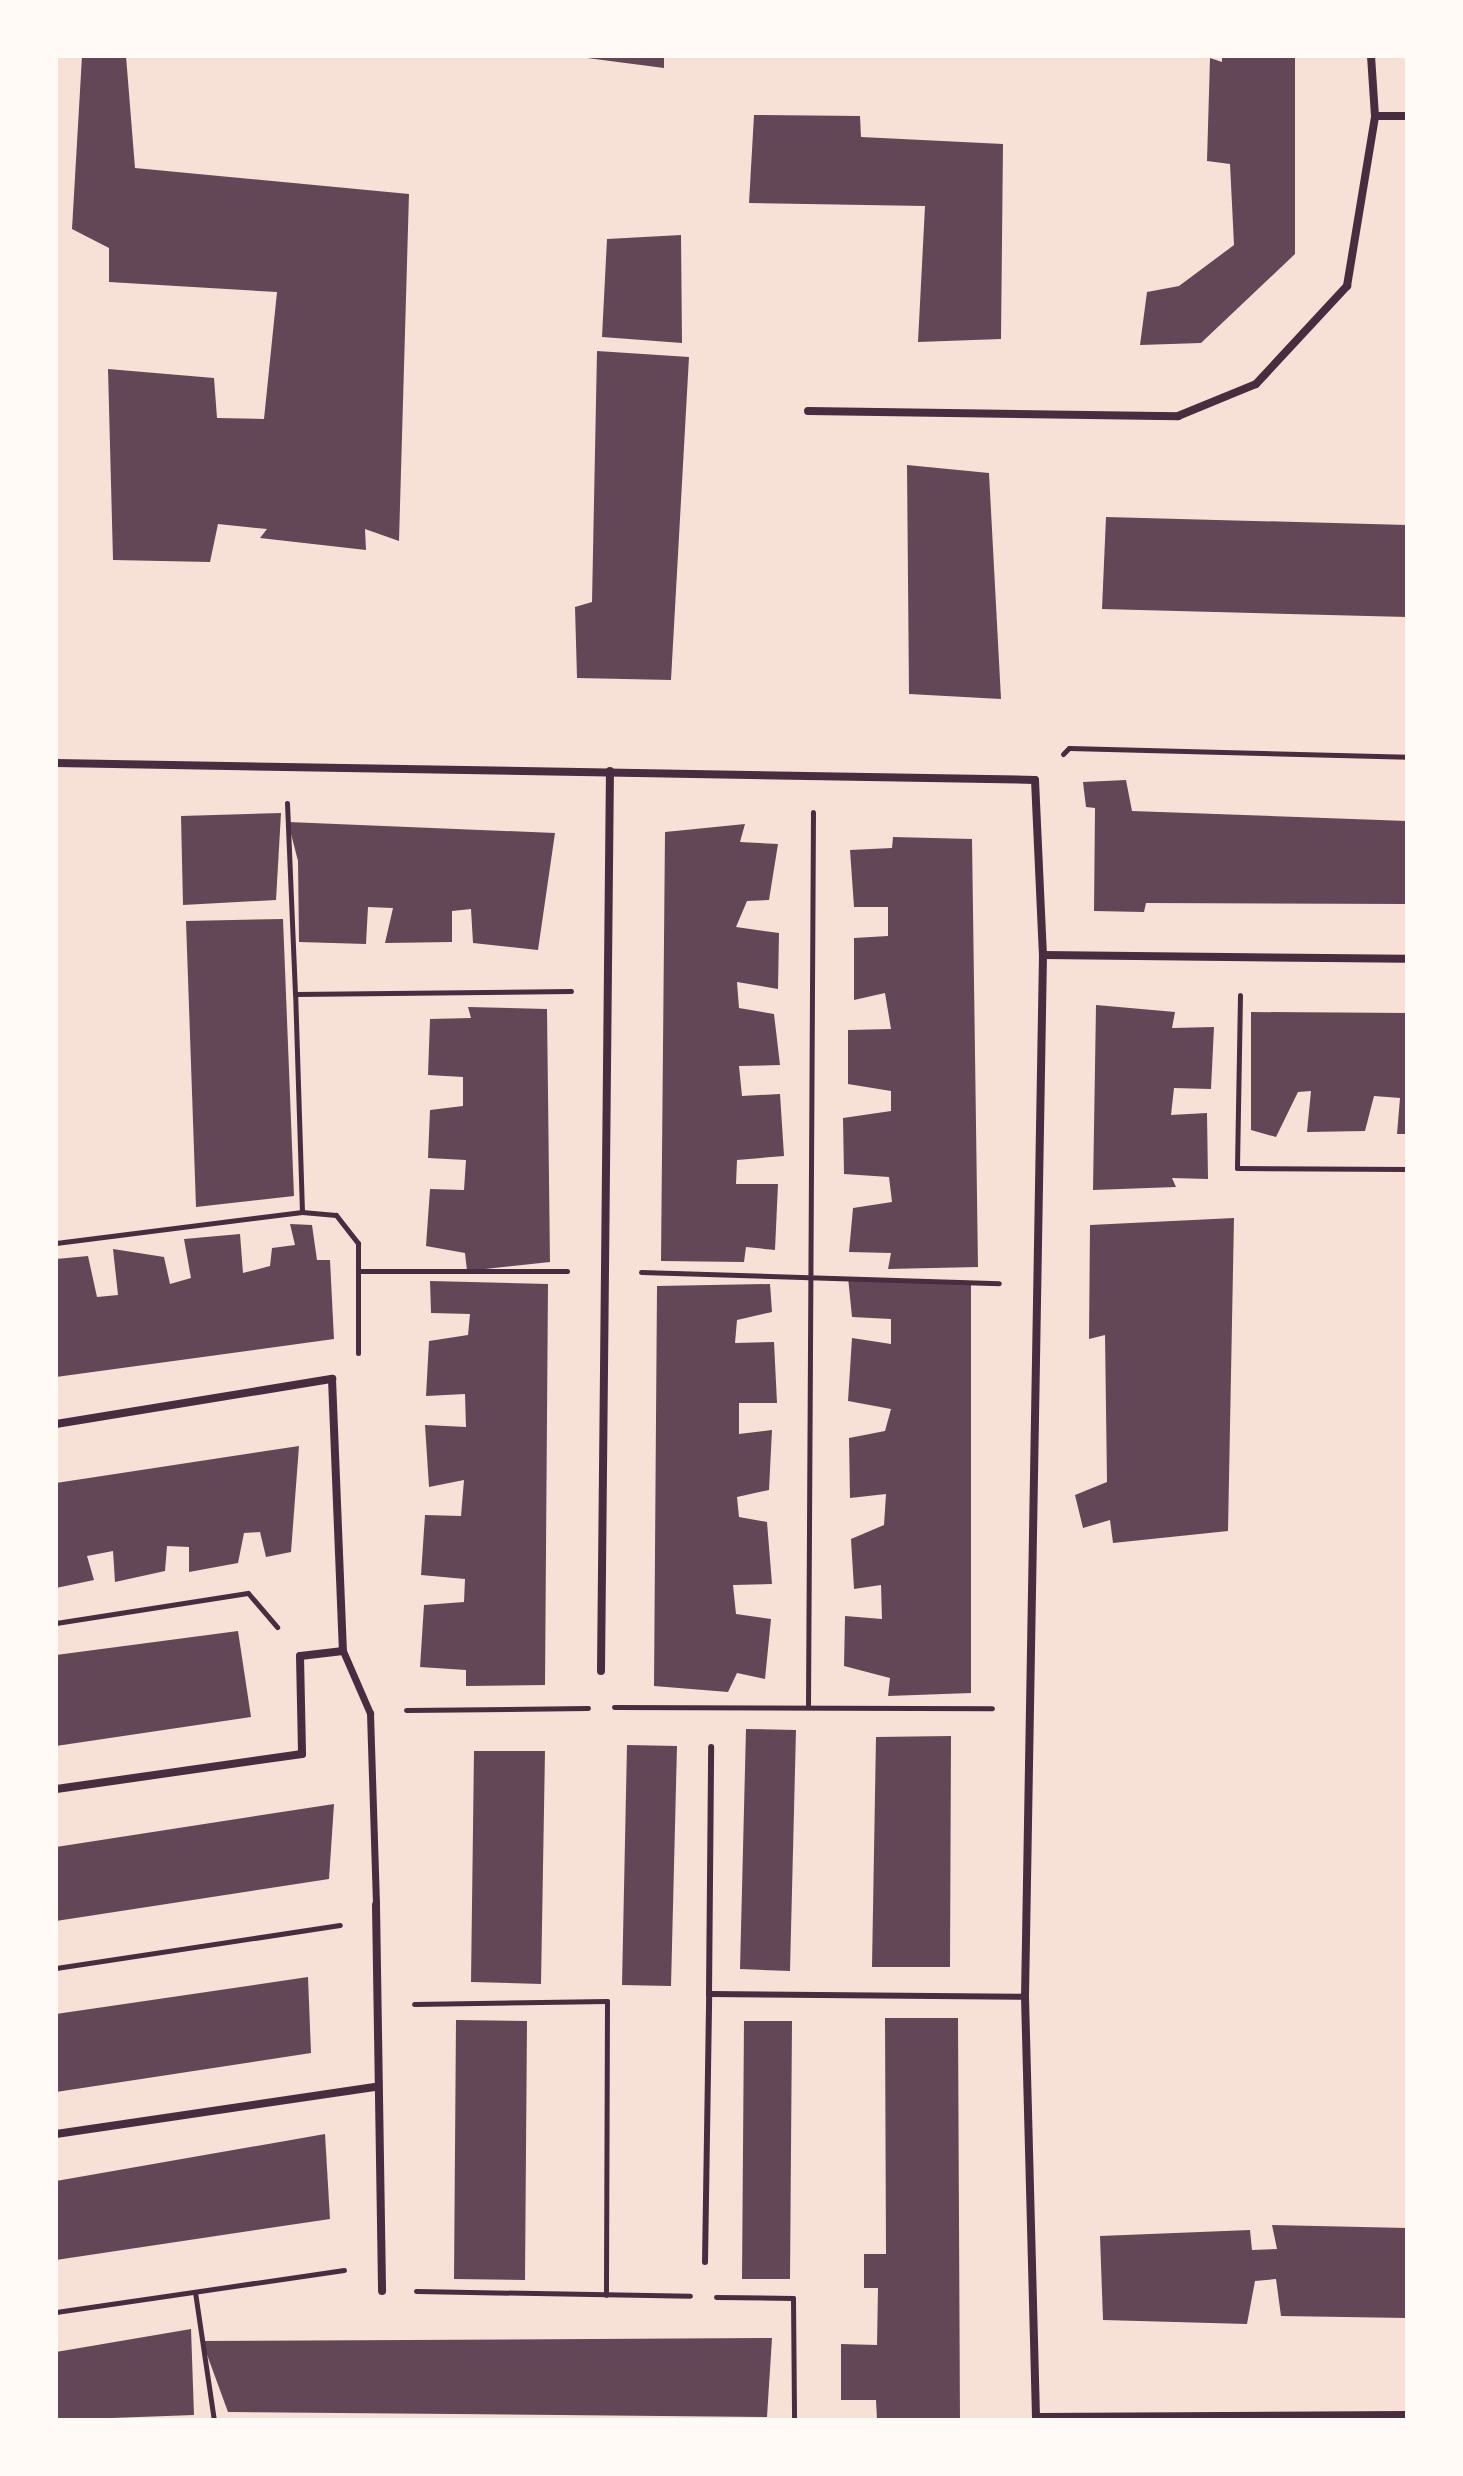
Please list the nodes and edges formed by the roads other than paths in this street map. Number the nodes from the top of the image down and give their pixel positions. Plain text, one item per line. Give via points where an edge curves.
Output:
1 (1371, 56) edge
2 (1375, 116) junction
3 (1407, 116) edge
4 (808, 411) dead end
5 (56, 763) edge
6 (610, 771) junction
7 (1043, 955) junction
8 (1407, 959) edge
9 (56, 1424) edge
10 (343, 1651) junction
11 (601, 1671) dead end
12 (711, 1747) dead end
13 (56, 1789) edge
14 (376, 1905) joint
15 (709, 1994) junction
16 (1025, 1997) junction
17 (375, 2087) junction
18 (56, 2134) edge
19 (705, 2262) dead end
20 (382, 2291) road end
21 (1407, 2415) edge
22 (1036, 2418) edge

1 - 2 street
2 - 3 street
2 - 4 street via 1347,286 1256,384 1178,416
5 - 6 street
6 - 7 street via 1035,780
6 - 11 street
7 - 8 street
7 - 16 street
9 - 10 street via 332,1379
10 - 13 street via 300,1656 302,1754
10 - 14 street via 370,1713
12 - 15 lane
14 - 17 street
15 - 16 lane
15 - 19 lane
16 - 22 street
17 - 18 street
17 - 20 street
21 - 22 street

